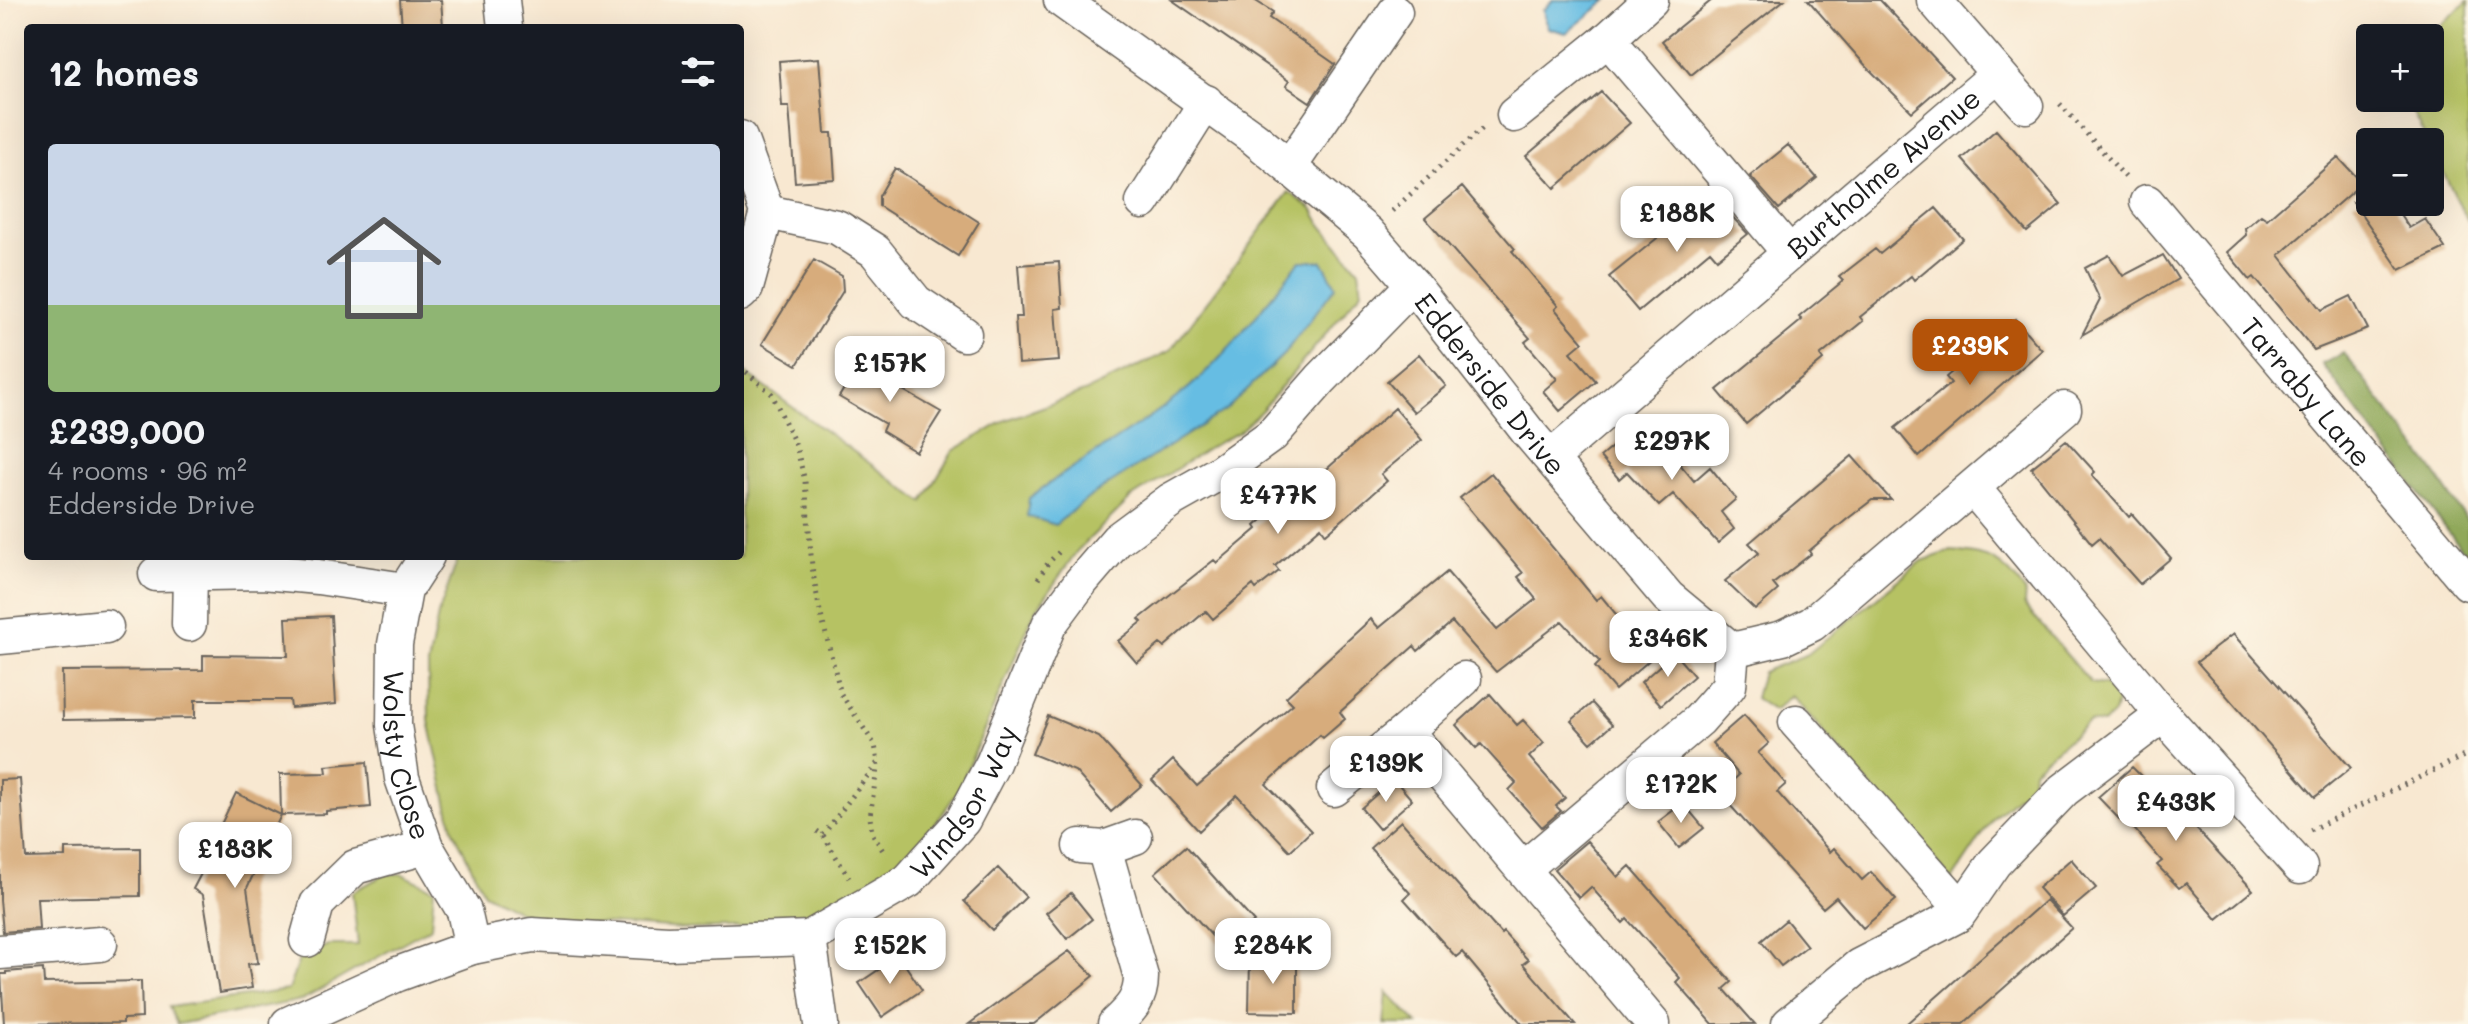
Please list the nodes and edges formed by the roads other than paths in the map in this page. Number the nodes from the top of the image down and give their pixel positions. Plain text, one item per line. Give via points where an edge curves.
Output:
1 (502, 0) edge
2 (1061, 0) edge
3 (1651, 0) edge
4 (1934, 0) edge
5 (1395, 12) dead end
6 (505, 24) edge
7 (1608, 39) junction
8 (1998, 74) junction
9 (1206, 102) junction
10 (2042, 103) road end
11 (1514, 115) dead end
12 (744, 149) edge
13 (1290, 166) junction
14 (1143, 202) dead end
15 (2147, 202) road end
16 (767, 212) junction
17 (1788, 251) junction
18 (1413, 285) junction
19 (744, 290) edge
20 (964, 334) dead end
21 (2064, 409) dead end
22 (1551, 458) junction
23 (1973, 488) junction
24 (424, 560) edge
25 (156, 574) dead end
26 (190, 574) junction
27 (2468, 583) edge
28 (405, 590) junction
29 (189, 624) dead end
30 (106, 627) dead end
31 (0, 637) edge
32 (1732, 650) junction
33 (1464, 679) dead end
34 (2163, 715) junction
35 (1796, 722) dead end
36 (1406, 731) junction
37 (1334, 789) dead end
38 (1106, 844) dead end
39 (426, 847) junction
40 (2290, 855) road end
41 (1523, 869) junction
42 (1962, 909) junction
43 (809, 938) junction
44 (307, 940) dead end
45 (100, 944) dead end
46 (472, 947) junction
47 (0, 952) edge
48 (303, 1021) edge
49 (821, 1024) edge
50 (1115, 1024) edge
51 (1653, 1024) edge
52 (1789, 1024) edge

1 - 6 street
2 - 9 street, Edderside Drive
3 - 7 street
4 - 8 street
5 - 13 street
7 - 11 street
7 - 17 street
8 - 10 street
8 - 17 street, Burtholme Avenue
9 - 13 street, Edderside Drive
9 - 14 street
12 - 16 street
13 - 18 street, Edderside Drive via 1368,233
15 - 27 street, Tarraby Lane
16 - 19 street
16 - 20 street via 837,227 875,251 916,302
17 - 22 street, Burtholme Avenue
18 - 22 street, Edderside Drive
18 - 43 street, Windsor Way via 1272,435 1117,540 1049,625 993,763 963,820 908,881
21 - 23 street
22 - 32 street, Edderside Drive via 1668,597
23 - 32 street via 1812,624 1783,638
23 - 34 street
24 - 28 street, Wolsty Close
25 - 26 street
26 - 28 street via 263,572
26 - 29 street
28 - 39 street, Wolsty Close via 395,644 394,725 402,778
30 - 31 street
32 - 41 street via 1729,686 1699,720
33 - 36 street
34 - 40 street
34 - 42 street via 2064,790 1994,863
35 - 42 street
36 - 37 street
36 - 41 street
38 - 50 street via 1141,977 1141,993
39 - 44 street via 355,867 317,904
39 - 46 street, Wolsty Close via 464,911
41 - 51 street
42 - 52 street via 1859,966
43 - 46 street, Windsor Way via 668,943 532,935
43 - 49 street
45 - 47 street
46 - 48 street, Windsor Way via 398,974

